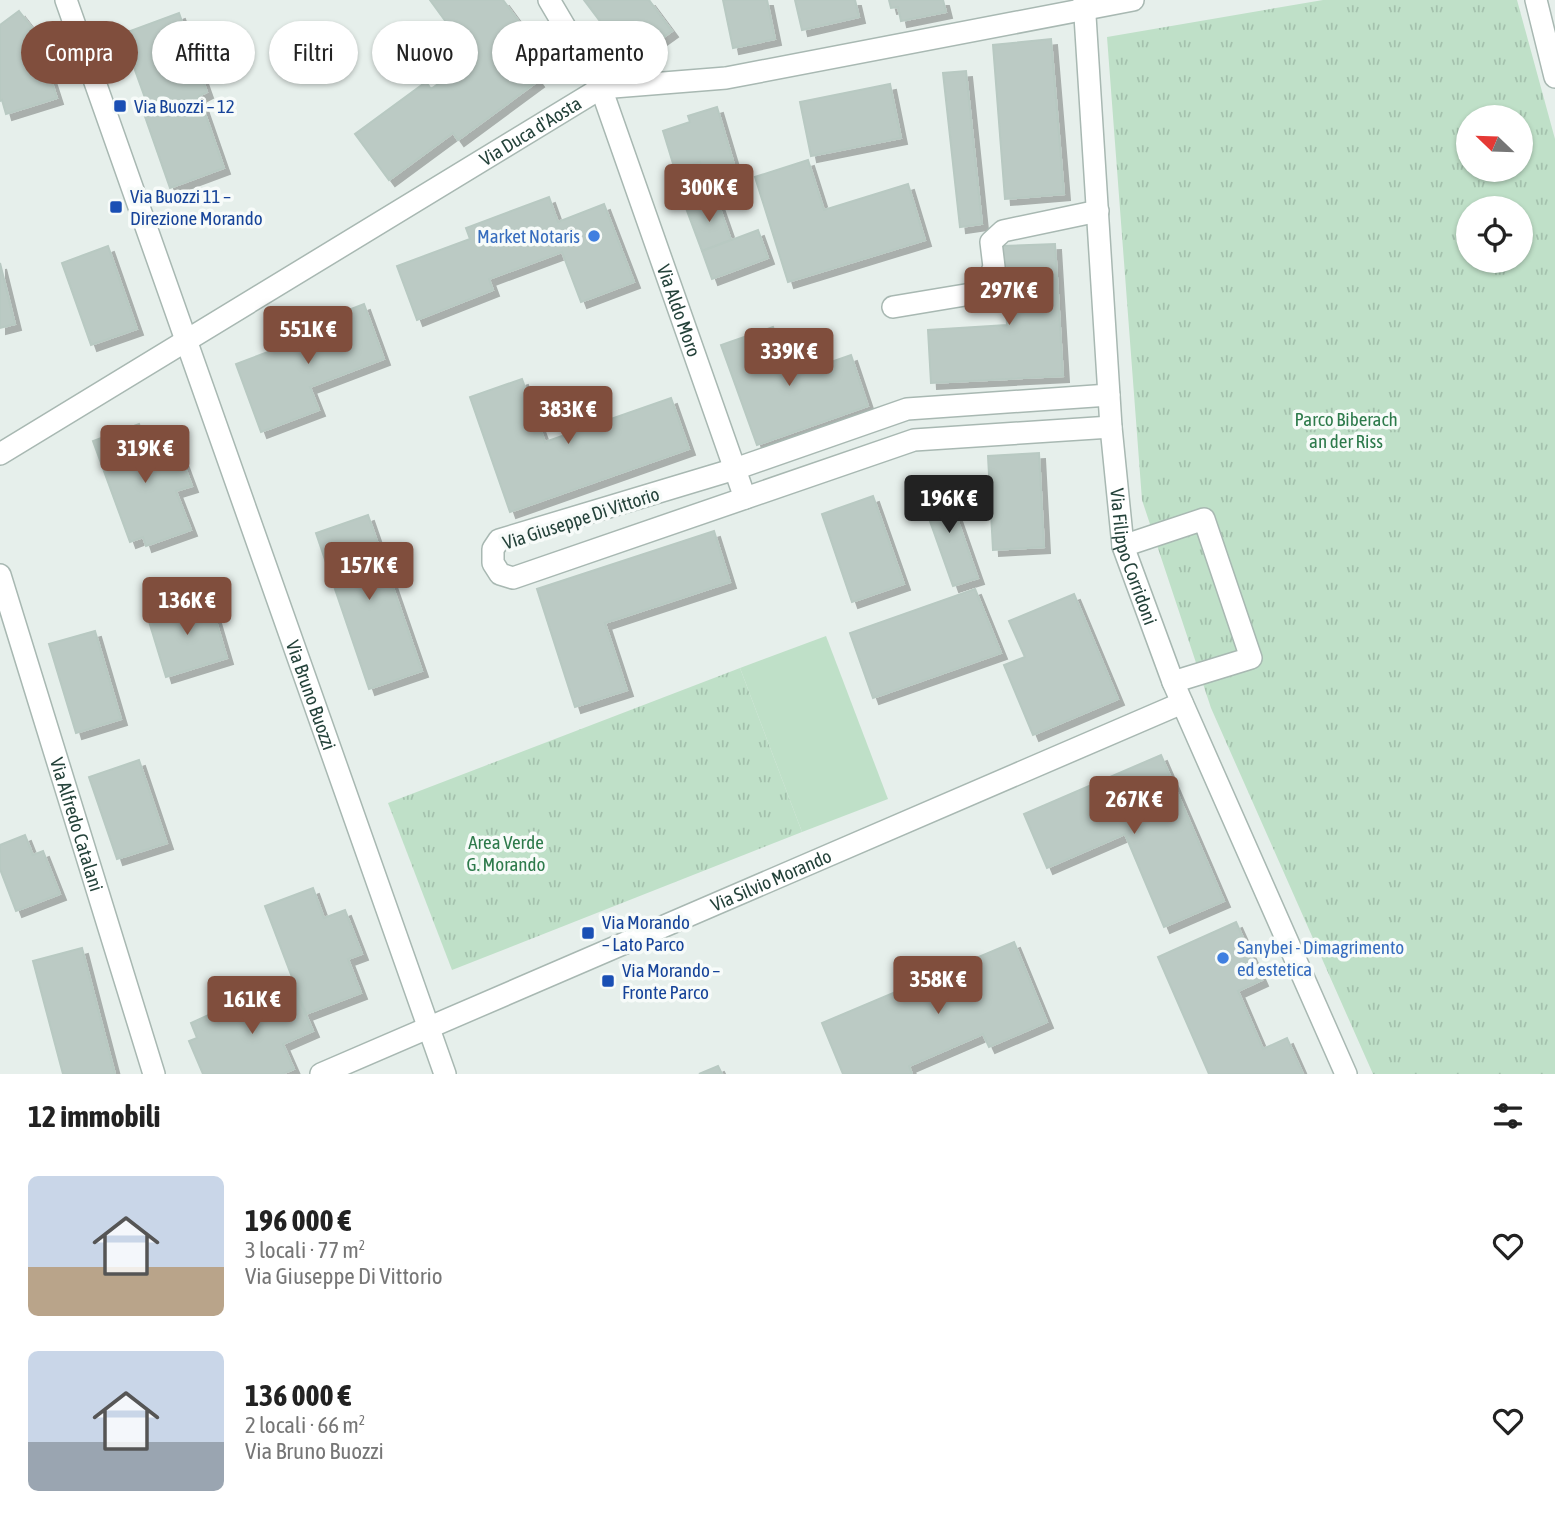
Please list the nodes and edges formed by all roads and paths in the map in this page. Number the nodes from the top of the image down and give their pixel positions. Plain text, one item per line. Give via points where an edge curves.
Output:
1 (66, 0) edge
2 (549, 0) edge
3 (1133, 0) edge
4 (1536, 0) edge
5 (1084, 5) edge
6 (1555, 77) edge
7 (601, 88) junction
8 (1098, 211) junction
9 (893, 307) dead end
10 (188, 341) junction
11 (1109, 395) junction
12 (1111, 427) junction
13 (0, 454) edge
14 (735, 469) junction
15 (745, 498) junction
16 (1123, 546) junction
17 (0, 575) edge
18 (1173, 682) junction
19 (1182, 703) junction
20 (429, 1029) junction
21 (154, 1074) edge
22 (321, 1074) edge
23 (445, 1074) edge
24 (1346, 1074) edge

1 - 10 street, Via Bruno Buozzi
2 - 7 street, Via Aldo Moro
3 - 5 street, Via Duca d'Aosta
4 - 6 street
5 - 7 street, Via Duca d'Aosta via 726,78
5 - 8 street, Via Filippo Corridoni
7 - 10 street, Via Duca d'Aosta
7 - 14 street, Via Aldo Moro
8 - 9 street via 1003,231 991,242 994,267 983,292
8 - 11 street, Via Filippo Corridoni
10 - 13 street, Via Duca d'Aosta
10 - 20 street, Via Bruno Buozzi
11 - 12 street, Via Filippo Corridoni
11 - 14 street, Via Giuseppe Di Vittorio via 907,410
12 - 15 street, Via Giuseppe Di Vittorio via 914,440
12 - 16 street, Via Filippo Corridoni
14 - 15 street, Via Aldo Moro
14 - 15 street, Via Giuseppe Di Vittorio via 499,540 493,549 493,563 500,574 513,578
16 - 18 street, Via Filippo Corridoni
16 - 18 street via 1204,519 1251,658
17 - 21 street, Via Alfredo Catalani
18 - 19 street, Via Filippo Corridoni
19 - 20 street, Via Silvio Morando
19 - 24 street, Via Filippo Corridoni
20 - 22 street, Via Silvio Morando
20 - 23 street, Via Bruno Buozzi

